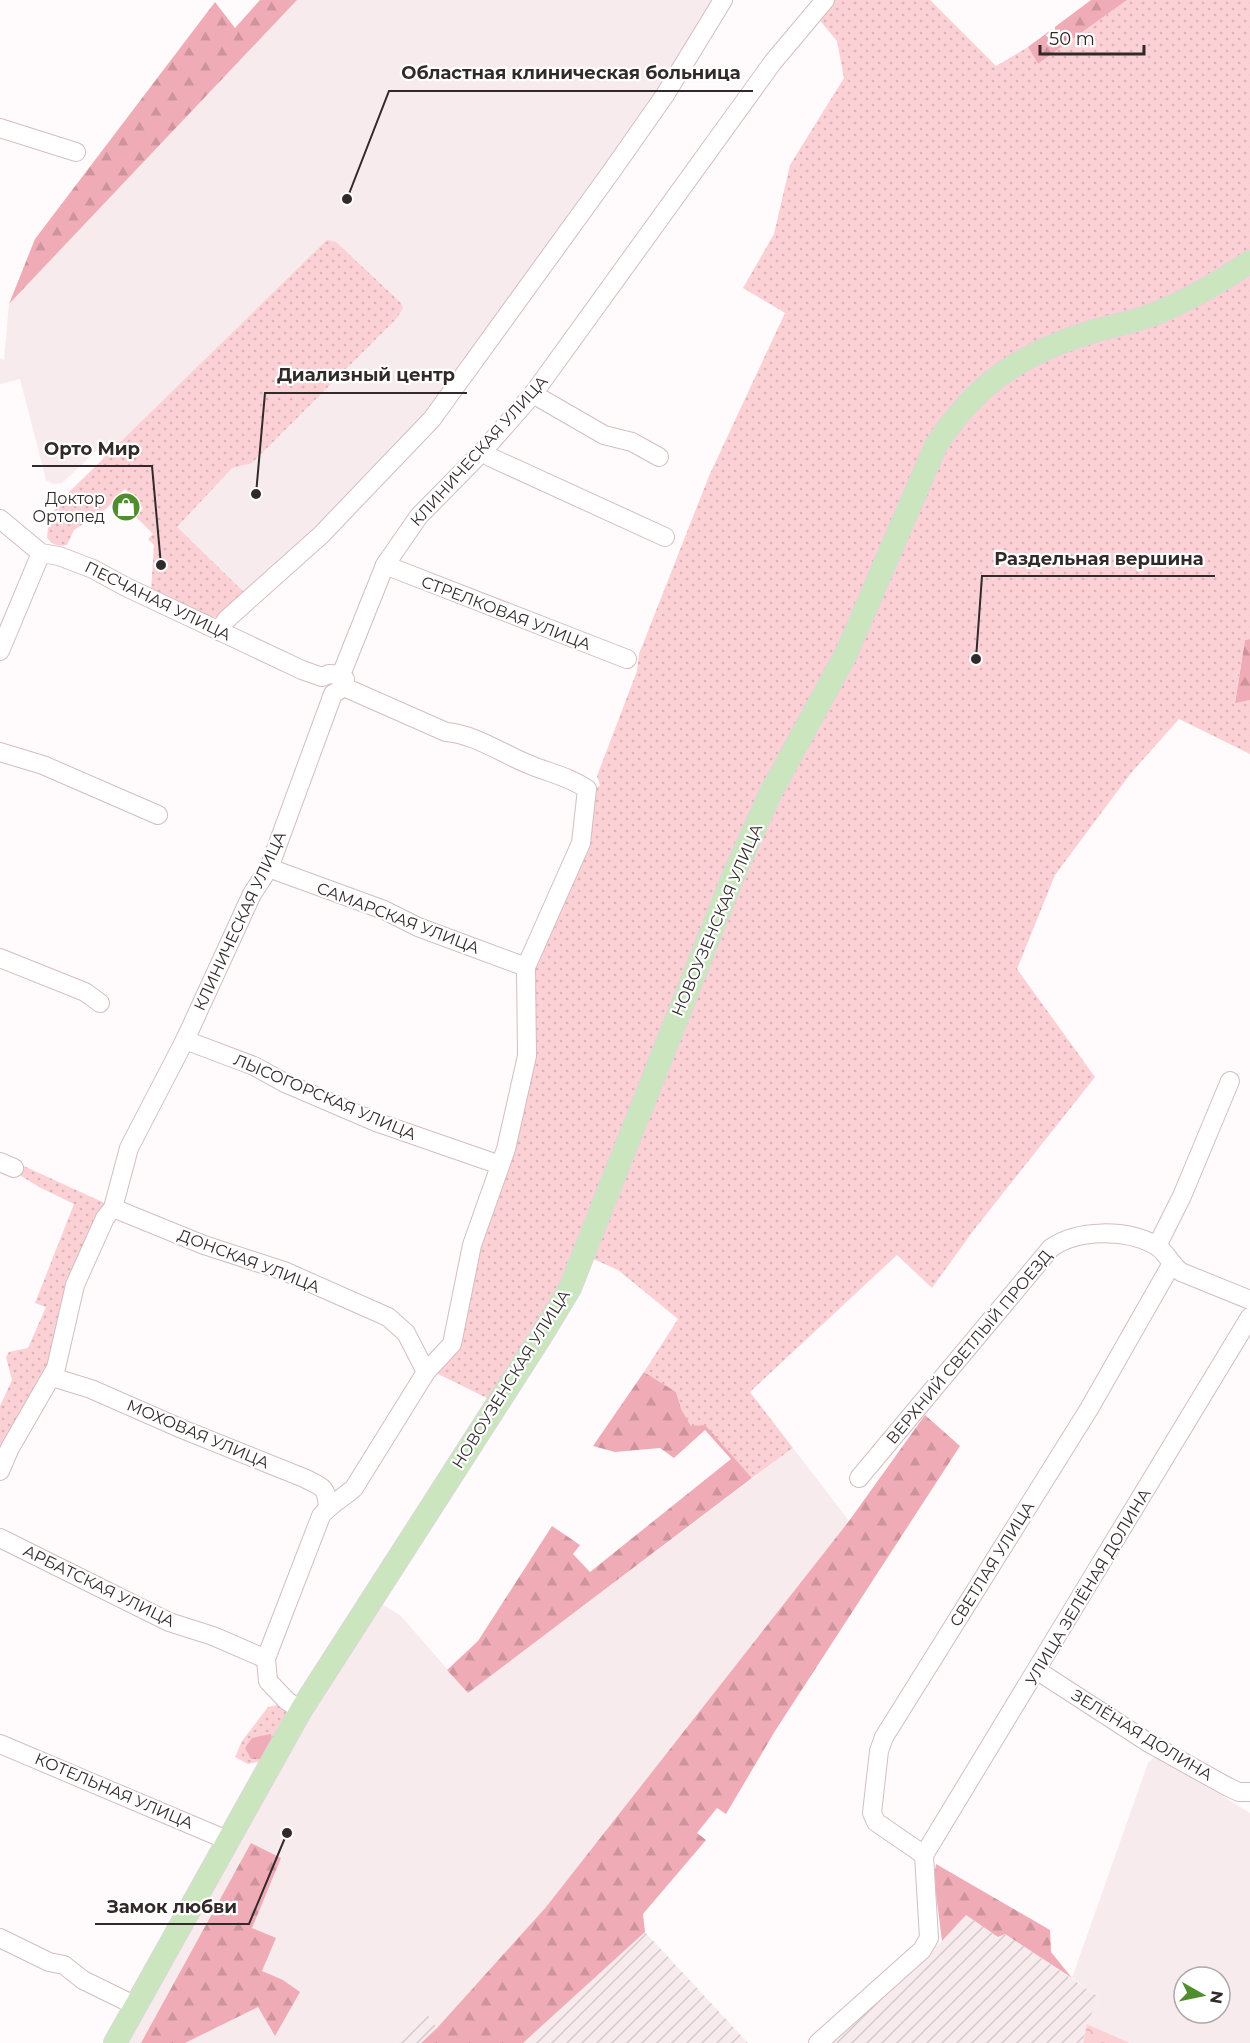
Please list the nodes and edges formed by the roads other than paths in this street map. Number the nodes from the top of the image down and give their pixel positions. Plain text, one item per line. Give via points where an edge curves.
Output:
1 (723, 0) edge
2 (825, 0) edge
3 (0, 128) edge
4 (76, 152) dead end
5 (1250, 262) edge
6 (533, 394) junction
7 (483, 451) junction
8 (659, 457) dead end
9 (0, 519) edge
10 (664, 537) dead end
11 (41, 553) junction
12 (385, 566) junction
13 (219, 631) junction
14 (0, 651) edge
15 (627, 659) dead end
16 (340, 685) junction
17 (0, 752) edge
18 (158, 814) dead end
19 (269, 868) junction
20 (0, 958) edge
21 (526, 967) junction
22 (100, 1003) dead end
23 (185, 1040) junction
24 (1230, 1082) dead end
25 (500, 1165) junction
26 (113, 1208) junction
27 (1157, 1246) junction
28 (1171, 1265) junction
29 (1250, 1300) edge
30 (1250, 1317) edge
31 (426, 1372) junction
32 (52, 1377) junction
33 (0, 1472) edge
34 (859, 1478) dead end
35 (328, 1506) junction
36 (0, 1538) edge
37 (266, 1659) junction
38 (1038, 1671) junction
39 (301, 1710) junction
40 (0, 1743) edge
41 (1250, 1792) edge
42 (227, 1840) junction
43 (924, 1855) junction
44 (0, 1938) edge
45 (136, 2007) junction
46 (115, 2043) edge
47 (818, 2043) edge

1 - 13 street via 611,172 432,419 321,535 226,620
2 - 6 street, КЛИНИЧЕСКАЯ УЛИЦА via 774,62
3 - 4 street
5 - 39 main road, НОВОУЗЕНСКАЯ УЛИЦА via 1210,288 1149,316 1092,332 1007,369 957,414 936,446 846,654 771,792 734,874 570,1287
6 - 7 street, КЛИНИЧЕСКАЯ УЛИЦА
6 - 8 street via 604,435 632,442
7 - 10 street
7 - 12 street, КЛИНИЧЕСКАЯ УЛИЦА via 419,516
9 - 11 street, ПЕСЧАНАЯ УЛИЦА
11 - 13 street, ПЕСЧАНАЯ УЛИЦА via 77,561
11 - 14 street
12 - 15 street, СТРЕЛКОВАЯ УЛИЦА
12 - 16 street, КЛИНИЧЕСКАЯ УЛИЦА
13 - 16 street, ПЕСЧАНАЯ УЛИЦА via 322,677 329,674
16 - 19 street, КЛИНИЧЕСКАЯ УЛИЦА
16 - 21 street, ПЕСЧАНАЯ УЛИЦА via 446,732 460,733 570,778 587,789 581,843
17 - 18 street via 43,765
19 - 21 street, САМАРСКАЯ УЛИЦА
19 - 23 street, КЛИНИЧЕСКАЯ УЛИЦА via 252,894
20 - 22 street via 85,992
21 - 25 street via 527,1056
23 - 25 street, ЛЫСОГОРСКАЯ УЛИЦА via 254,1066 376,1122
23 - 26 street, КЛИНИЧЕСКАЯ УЛИЦА via 129,1148
24 - 27 street
25 - 31 street via 472,1245 452,1344
26 - 31 street, ДОНСКАЯ УЛИЦА via 204,1245 284,1271 388,1317 406,1333
26 - 32 street, КЛИНИЧЕСКАЯ УЛИЦА via 75,1285
27 - 28 street
27 - 34 street, ВЕРХНИЙ СВЕТЛЫЙ ПРОЕЗД via 1105,1232 1075,1236 1051,1248
28 - 29 street
28 - 43 street, СВЕТЛАЯ УЛИЦА via 1089,1409 884,1737 872,1813 876,1822
30 - 38 street, УЛИЦА ЗЕЛЁНАЯ ДОЛИНА
31 - 35 street via 354,1488
32 - 33 street, КЛИНИЧЕСКАЯ УЛИЦА
32 - 35 street, МОХОВАЯ УЛИЦА via 91,1389 304,1478 323,1487
35 - 37 street
36 - 37 street, АРБАТСКАЯ УЛИЦА via 169,1622 213,1635
37 - 39 street via 268,1681
38 - 41 street, ЗЕЛЁНАЯ ДОЛИНА via 1149,1743 1228,1787
38 - 43 street, УЛИЦА ЗЕЛЁНАЯ ДОЛИНА
39 - 42 main road, НОВОУЗЕНСКАЯ УЛИЦА
40 - 42 street, КОТЕЛЬНАЯ УЛИЦА
42 - 45 main road, НОВОУЗЕНСКАЯ УЛИЦА
43 - 47 street via 929,1938 922,1950
44 - 45 street via 49,1962 64,1965 83,1980
45 - 46 main road, НОВОУЗЕНСКАЯ УЛИЦА

